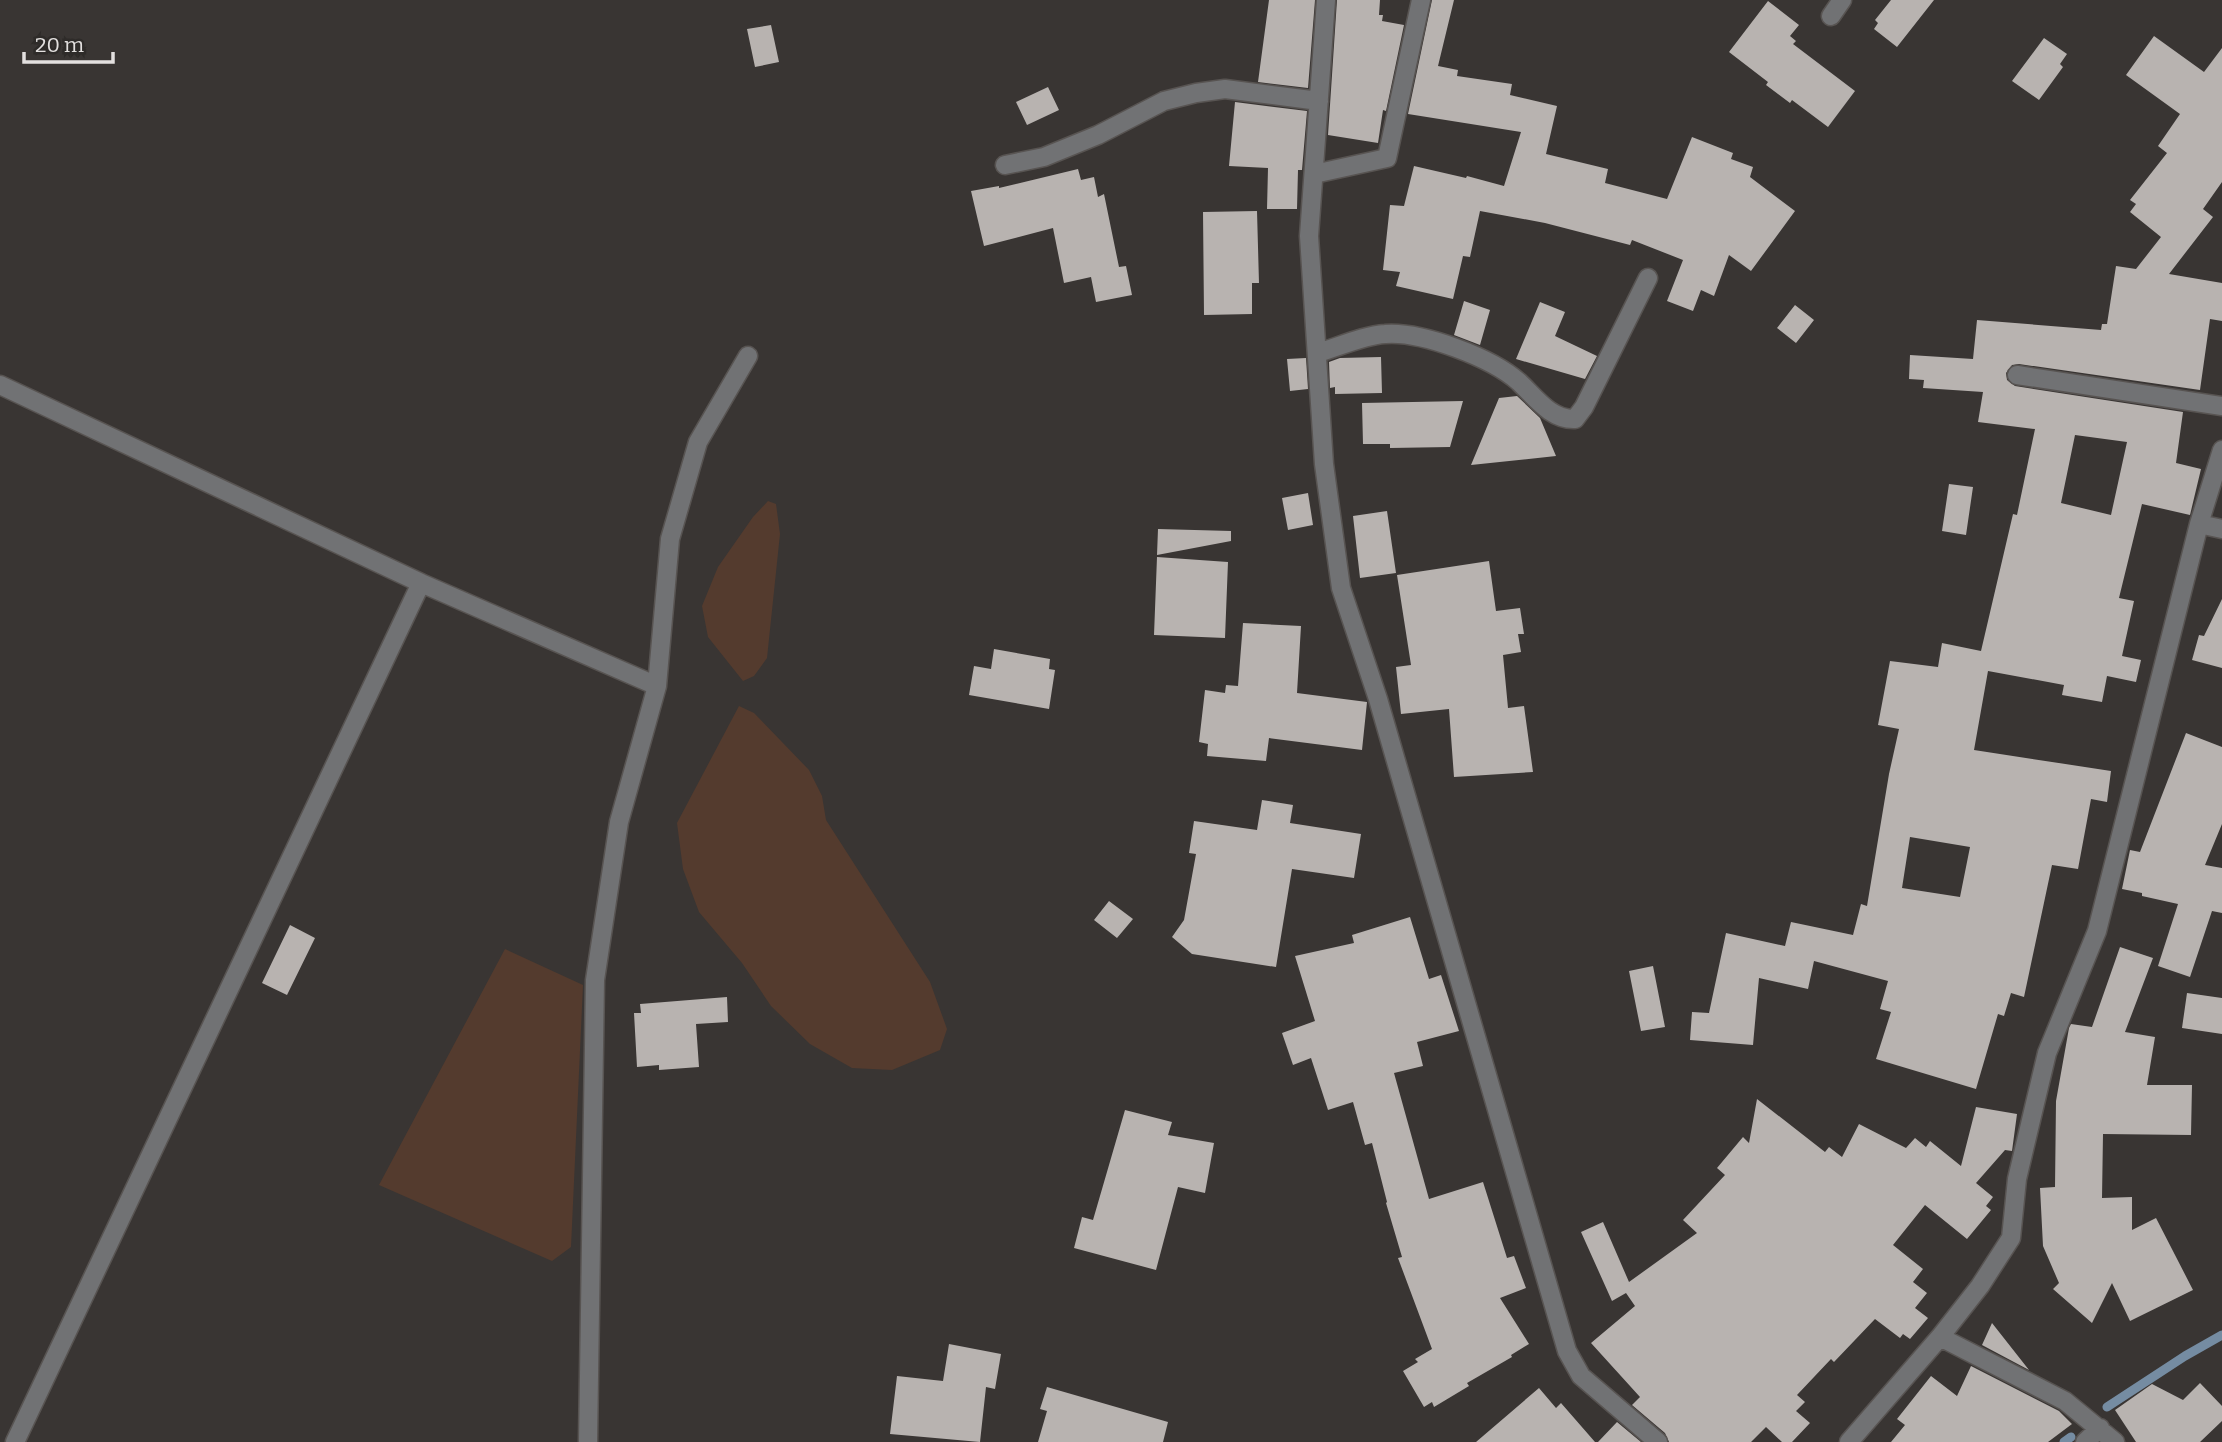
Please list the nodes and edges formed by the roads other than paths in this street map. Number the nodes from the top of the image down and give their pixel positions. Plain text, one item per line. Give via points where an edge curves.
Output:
1 (1326, 0) edge
2 (1421, 0) edge
3 (1842, 0) edge
4 (1831, 16) dead end
5 (1319, 101) junction
6 (1004, 165) dead end
7 (1314, 174) junction
8 (1648, 278) dead end
9 (1318, 353) junction
10 (748, 356) dead end
11 (2017, 375) dead end
12 (0, 385) edge
13 (2222, 406) edge
14 (2222, 450) edge
15 (2199, 524) junction
16 (2222, 529) edge
17 (421, 583) junction
18 (657, 686) junction
19 (1940, 1337) junction
20 (2100, 1428) junction
21 (15, 1442) edge
22 (588, 1442) edge
23 (1658, 1442) edge
24 (1849, 1442) edge
25 (2085, 1442) edge
26 (2115, 1442) edge

1 - 5 street
2 - 7 street via 1387,158
3 - 4 street
5 - 6 street via 1226,89 1196,93 1164,102 1044,157
5 - 7 street
7 - 9 street via 1309,236
8 - 9 street via 1575,419 1562,420 1492,364 1422,336 1384,334
9 - 23 street via 1324,464 1341,588 1378,699 1567,1351 1581,1376
10 - 18 street via 698,442 670,539
11 - 13 street
12 - 17 street
14 - 15 street
15 - 16 street
15 - 19 street via 2097,931 2047,1053 2017,1179 2011,1238
17 - 18 street
17 - 21 street
18 - 22 street via 618,822 595,979
19 - 20 street via 2065,1401
19 - 24 street
20 - 25 street
20 - 26 street

